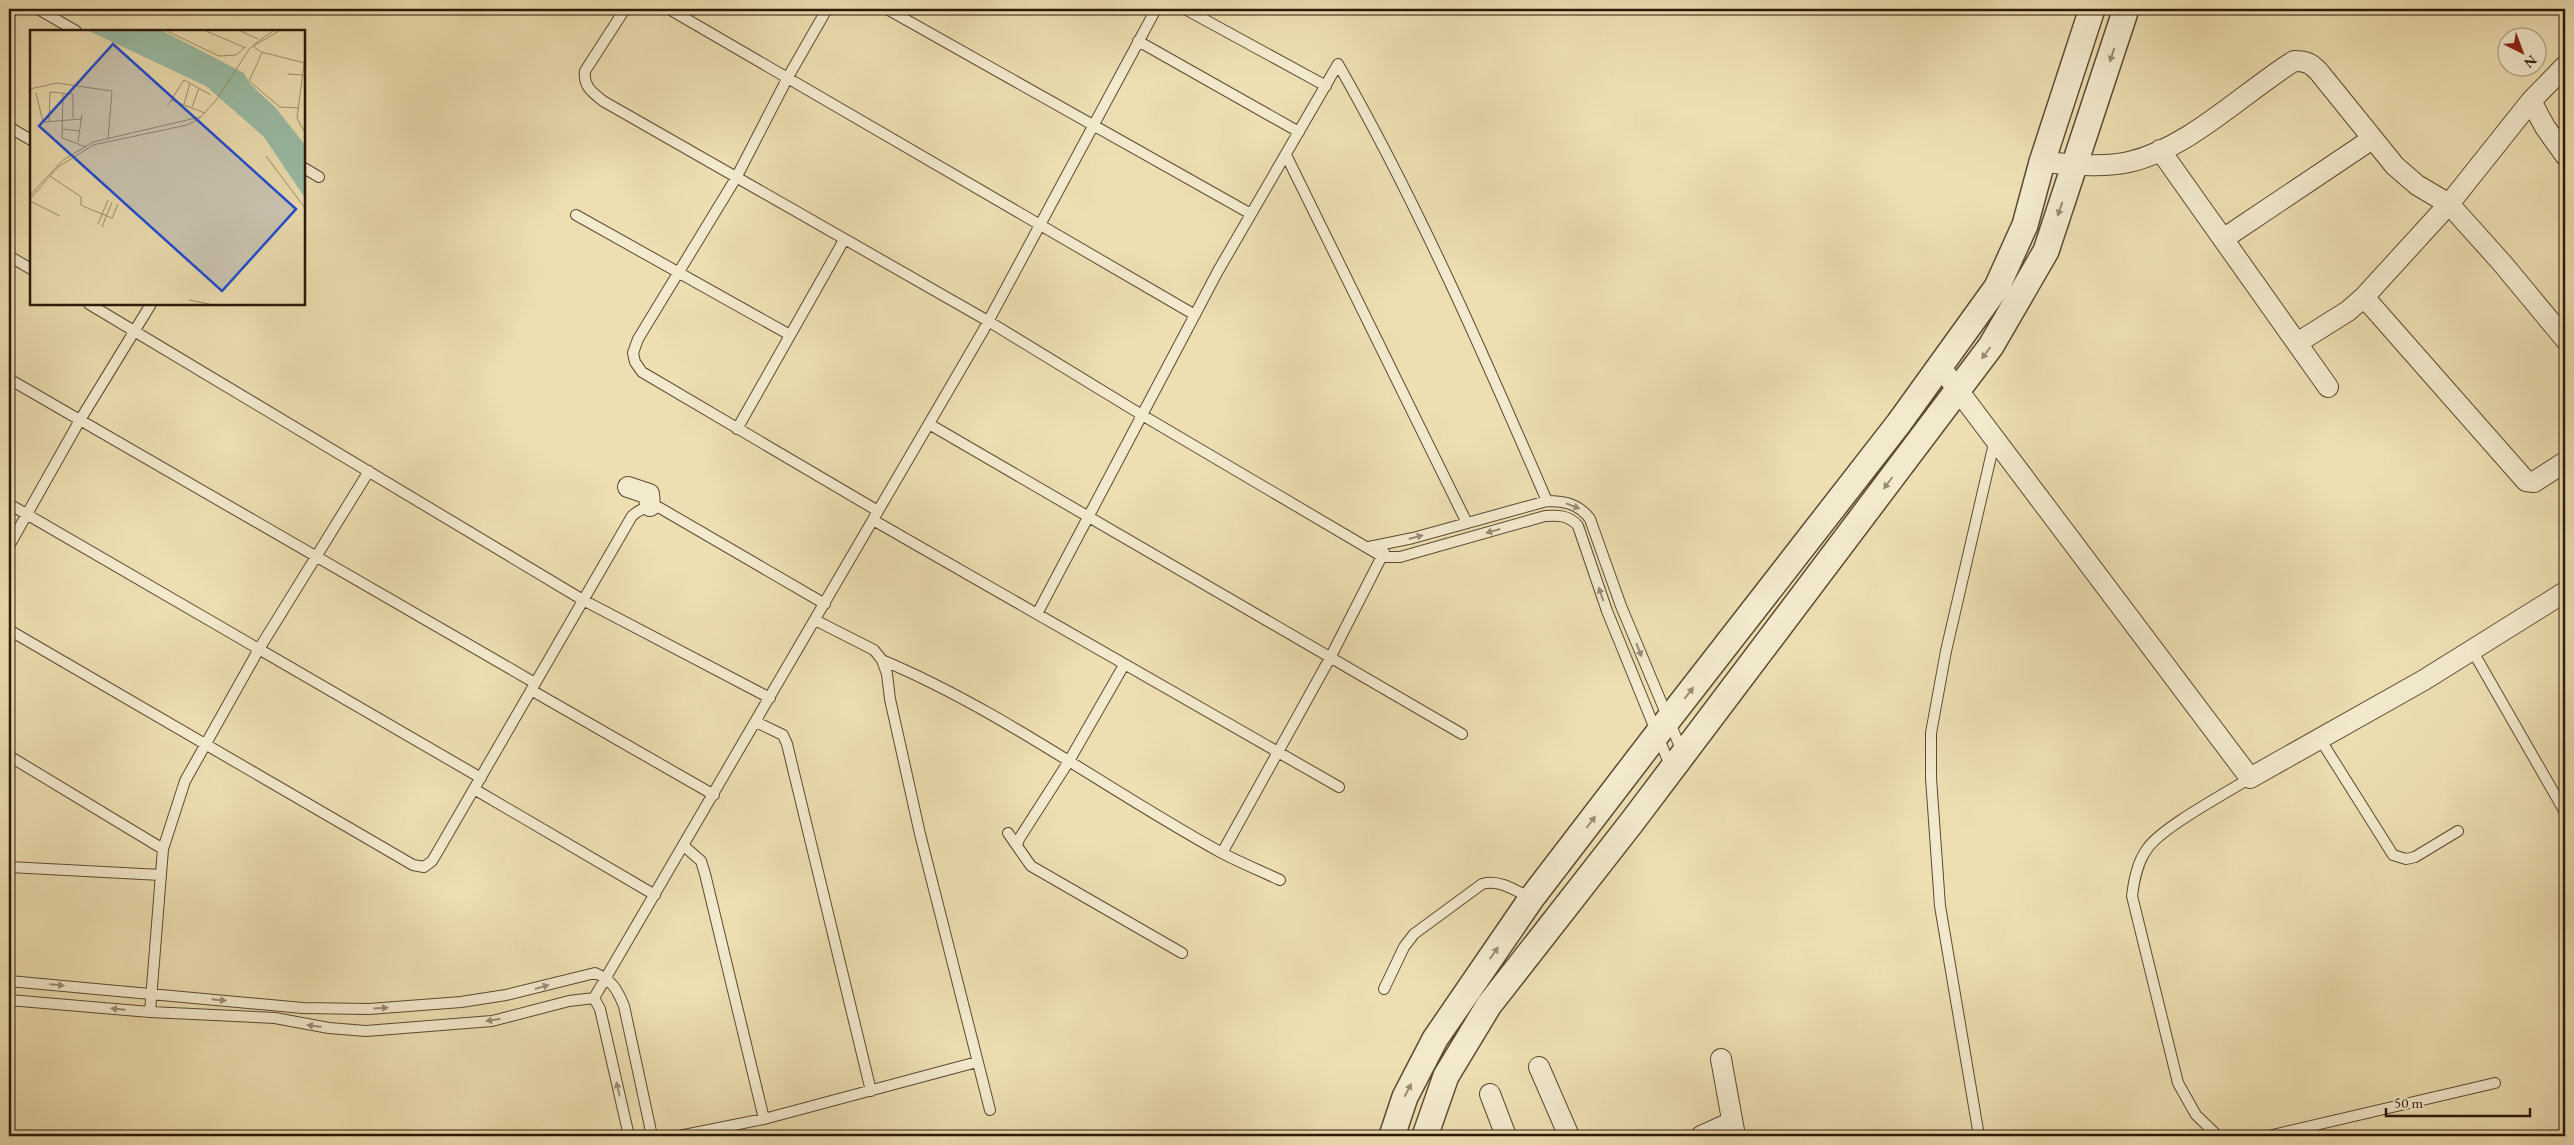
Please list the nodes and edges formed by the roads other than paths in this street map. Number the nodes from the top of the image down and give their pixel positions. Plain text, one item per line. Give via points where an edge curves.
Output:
1 (12, 9) edge
2 (38, 9) edge
3 (625, 9) edge
4 (669, 9) edge
5 (827, 9) edge
6 (887, 9) edge
7 (1156, 9) edge
8 (1185, 9) edge
9 (2092, 9) edge
10 (2126, 9) edge
11 (9, 14) edge
12 (74, 30) edge
13 (1138, 41) junction
14 (2565, 66) edge
15 (788, 77) junction
16 (1326, 86) junction
17 (2531, 101) junction
18 (1092, 126) junction
19 (9, 127) edge
20 (1299, 132) junction
21 (30, 139) edge
22 (2372, 140) junction
23 (2160, 150) junction
24 (1286, 155) junction
25 (2565, 155) edge
26 (2042, 162) junction
27 (2075, 165) junction
28 (305, 169) edge
29 (318, 177) dead end
30 (736, 178) junction
31 (2449, 204) junction
32 (1251, 214) junction
33 (576, 215) dead end
34 (1040, 225) junction
35 (2223, 239) junction
36 (844, 240) junction
37 (9, 256) edge
38 (30, 268) edge
39 (678, 272) junction
40 (2364, 296) junction
41 (91, 305) edge
42 (150, 305) edge
43 (1195, 315) junction
44 (988, 321) junction
45 (2561, 325) edge
46 (135, 331) junction
47 (790, 335) junction
48 (2297, 343) junction
49 (1939, 365) junction
50 (9, 379) edge
51 (1959, 388) junction
52 (2328, 388) dead end
53 (1142, 416) junction
54 (80, 420) junction
55 (929, 424) junction
56 (736, 428) junction
57 (1996, 438) junction
58 (2565, 462) edge
59 (369, 471) junction
60 (628, 487) dead end
61 (1547, 501) junction
62 (9, 504) edge
63 (650, 506) junction
64 (26, 514) junction
65 (876, 516) junction
66 (1088, 517) junction
67 (1467, 523) junction
68 (1387, 544) junction
69 (9, 546) edge
70 (1369, 547) junction
71 (318, 557) junction
72 (1383, 557) junction
73 (2565, 592) edge
74 (584, 600) junction
75 (825, 604) junction
76 (1037, 614) junction
77 (815, 620) junction
78 (9, 630) edge
79 (259, 649) junction
80 (2472, 650) junction
81 (1330, 658) junction
82 (882, 660) junction
83 (1124, 664) junction
84 (533, 687) junction
85 (770, 698) junction
86 (756, 722) junction
87 (1662, 727) junction
88 (1462, 734) dead end
89 (2320, 739) junction
90 (204, 745) junction
91 (1277, 753) junction
92 (9, 756) edge
93 (1069, 761) junction
94 (1677, 762) junction
95 (481, 778) junction
96 (2250, 778) junction
97 (1340, 787) dead end
98 (474, 789) junction
99 (714, 794) junction
100 (2565, 812) edge
101 (2458, 831) dead end
102 (1008, 833) dead end
103 (684, 846) junction
104 (1018, 846) junction
105 (163, 849) junction
106 (1222, 853) junction
107 (9, 867) edge
108 (161, 875) junction
109 (1280, 880) dead end
110 (656, 895) junction
111 (1531, 899) junction
112 (1182, 953) dead end
113 (607, 978) junction
114 (9, 981) edge
115 (1384, 989) dead end
116 (152, 993) junction
117 (594, 998) junction
118 (9, 1000) edge
119 (150, 1012) junction
120 (1435, 1039) junction
121 (1461, 1052) junction
122 (1721, 1059) dead end
123 (977, 1062) junction
124 (1539, 1067) dead end
125 (2495, 1084) dead end
126 (871, 1091) junction
127 (1490, 1094) dead end
128 (990, 1110) dead end
129 (764, 1119) junction
130 (1734, 1129) edge
131 (629, 1136) edge
132 (652, 1136) edge
133 (679, 1136) edge
134 (1392, 1136) edge
135 (1425, 1136) edge
136 (1506, 1136) edge
137 (1569, 1136) edge
138 (1701, 1136) edge
139 (1979, 1136) edge
140 (2218, 1136) edge
141 (2268, 1136) edge

1 - 11 lane
2 - 12 lane
3 - 30 lane via 585,71 584,81 603,102
4 - 15 lane
5 - 15 lane
6 - 18 lane
7 - 13 lane
8 - 16 lane
9 - 26 street
10 -> 27 street
13 - 18 lane
13 - 20 lane
14 - 17 street
15 - 30 lane
15 - 34 lane
16 - 20 lane
16 - 61 lane via 1338,64 1442,267
17 - 25 street via 2545,128
17 - 31 street
18 - 32 lane
18 - 34 lane
19 - 21 lane
20 - 24 lane
22 - 23 street via 2311,64 2294,61 2193,133
22 - 31 street via 2417,185
22 - 35 street
23 - 27 street via 2129,162
23 - 35 street
24 - 32 lane
24 - 67 lane
26 - 27 street
26 - 49 street via 2025,225 1996,287
27 -> 51 street via 2046,252 1991,346
28 - 29 lane
30 - 36 lane
30 - 39 lane
31 - 40 street
31 - 45 street
32 - 43 lane
33 - 39 lane
34 - 43 lane
34 - 44 lane
35 - 48 street
36 - 44 lane
36 - 47 lane
37 - 38 lane
39 - 47 lane
39 - 56 lane via 638,339 633,353 635,362 642,372
40 - 48 street
40 - 58 street via 2526,481 2534,482
41 - 46 lane
42 - 46 lane
43 - 53 lane
44 - 53 lane
44 - 55 lane
46 - 54 lane
46 - 59 lane
47 - 56 lane
48 - 52 street
49 - 51 street
87 -> 49 street via 1900,424
50 - 54 lane
51 - 57 street
51 -> 94 street
53 - 66 lane
53 - 70 lane
54 - 64 lane
54 - 71 lane
55 - 65 lane
55 - 66 lane
56 - 65 lane
57 - 96 street
57 - 139 lane via 1946,651 1931,733 1940,906
59 - 71 lane
59 - 74 lane
60 - 63 street via 649,494
61 - 67 lane
61 -> 87 lane via 1573,504 1590,519
62 - 64 lane
63 - 74 lane via 632,516
63 - 75 lane via 660,508
64 - 69 lane
64 - 79 lane
65 - 75 lane
65 - 76 lane
66 - 76 lane
66 - 81 lane
68 -> 67 lane
68 - 70 lane
68 - 72 lane
70 - 72 lane
71 - 79 lane
71 - 84 lane
72 - 81 lane
87 -> 72 lane via 1574,521 1558,515 1545,516 1400,557
73 - 80 street
74 - 84 lane
74 - 85 lane
75 - 77 lane
76 - 83 lane
77 - 82 lane via 874,650
77 - 85 lane
78 - 90 lane
79 - 90 lane
79 - 95 lane
80 - 89 street
80 - 100 lane
81 - 88 lane
81 - 91 lane
82 - 93 lane via 956,694
82 - 123 lane via 920,834
83 - 91 lane
83 - 93 lane
84 - 95 lane
84 - 99 lane
85 - 86 lane
86 - 99 lane
86 - 126 lane via 783,735 787,744
87 - 94 lane
87 - 94 lane
111 -> 87 street
89 - 96 street
89 - 101 lane via 2393,855 2415,857
90 - 98 lane via 413,865 424,866 432,861
90 - 105 lane via 179,794
91 - 97 lane
91 - 106 lane
92 - 105 lane
93 - 104 lane via 1019,839
93 - 106 lane
94 - 121 street via 1489,1005
95 - 98 lane
96 - 140 lane via 2171,828 2147,848 2135,873 2132,896 2178,1083 2196,1115
98 - 110 lane
99 - 103 lane
102 - 104 lane
103 - 110 lane
103 - 129 lane via 701,861 705,874
104 - 112 lane via 1031,866
105 - 108 lane
106 - 109 lane
107 - 108 lane
108 - 116 lane
110 - 113 lane
111 - 115 lane via 1492,881 1482,884 1414,934 1404,947
120 -> 111 street
116 -> 113 lane via 303,1008 368,1009 506,995 595,973
113 - 117 lane
113 - 132 lane via 615,986 624,1006
114 -> 116 lane
116 - 119 lane
117 -> 119 lane via 569,1001 492,1021 366,1031 275,1018
131 -> 117 lane via 600,1009
119 -> 118 lane
120 - 121 street
134 -> 120 street via 1405,1097
121 - 135 street via 1446,1076
122 - 130 street
123 - 126 lane
123 - 128 lane
124 - 137 street
125 - 141 lane
126 - 129 lane
127 - 136 street
129 - 133 lane
130 - 138 street

